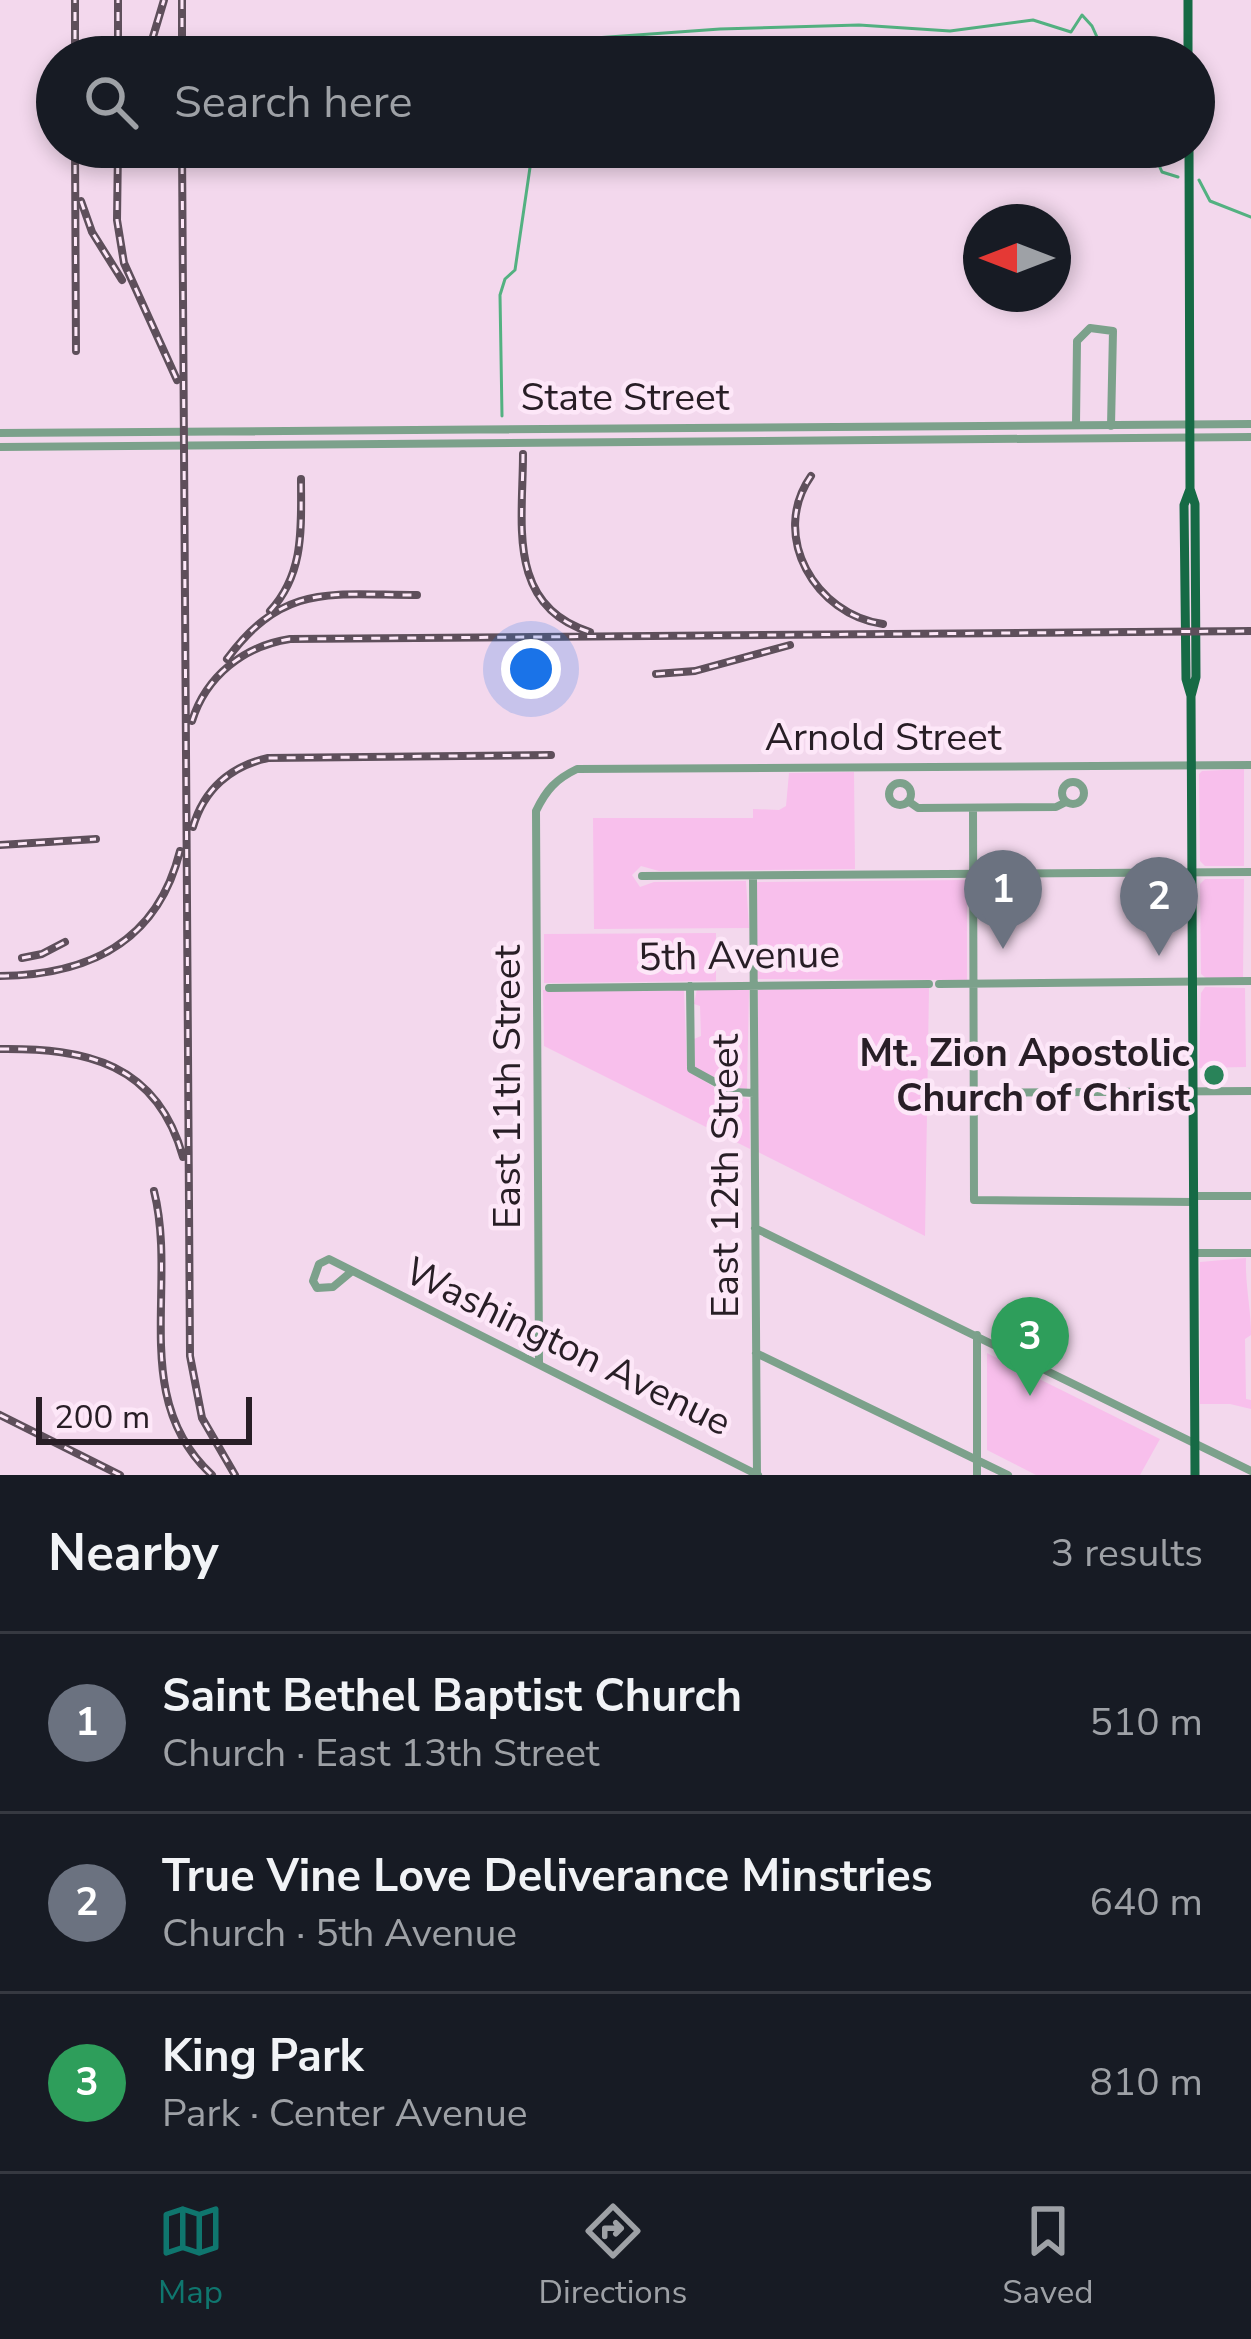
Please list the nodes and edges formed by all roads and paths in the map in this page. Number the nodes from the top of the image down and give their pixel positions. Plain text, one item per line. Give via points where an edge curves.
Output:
1 (1188, 0) edge
2 (1188, 36) edge
3 (1189, 168) edge
4 (1076, 424) junction
5 (1111, 424) junction
6 (1190, 424) junction
7 (1251, 424) edge
8 (0, 433) edge
9 (1111, 437) junction
10 (1190, 437) junction
11 (1251, 437) edge
12 (0, 447) edge
13 (1251, 765) edge
14 (1192, 766) junction
15 (908, 801) dead end
16 (1066, 802) dead end
17 (973, 808) junction
18 (536, 811) joint
19 (1251, 872) edge
20 (1192, 873) junction
21 (972, 874) junction
22 (642, 876) dead end
23 (754, 876) junction
24 (1251, 981) edge
25 (1192, 982) junction
26 (973, 984) junction
27 (754, 985) junction
28 (690, 986) junction
29 (550, 988) dead end
30 (1193, 1090) junction
31 (1251, 1090) edge
32 (754, 1093) junction
33 (929, 1093) dead end
34 (974, 1093) junction
35 (1251, 1196) edge
36 (1194, 1199) junction
37 (755, 1228) junction
38 (1194, 1253) junction
39 (1251, 1253) edge
40 (351, 1273) junction
41 (977, 1335) junction
42 (756, 1353) junction
43 (539, 1363) junction
44 (1195, 1443) junction
45 (977, 1460) junction
46 (1251, 1471) edge
47 (757, 1475) edge
48 (977, 1475) edge
49 (1008, 1475) edge
50 (1195, 1475) edge

1 - 2 main road
3 - 6 main road
4 - 5 street, State Street
4 - 5 street via 1077,341 1090,328 1113,331
4 - 8 street, State Street
5 - 6 street, State Street
5 - 9 street
6 - 7 street, State Street
6 - 10 main road
9 - 10 street, State Street
9 - 12 street, State Street
10 - 11 street, State Street
10 - 14 main road
13 - 14 street, Arnold Street
14 - 18 street, Arnold Street via 577,769 545,791
14 - 20 main road
15 - 17 street
16 - 17 street
17 - 21 street
18 - 43 street, East 11th Street
19 - 20 street
20 - 21 street
20 - 25 main road
21 - 23 street
21 - 26 street
22 - 23 street
23 - 27 street, East 12th Street
24 - 25 street, 5th Avenue
25 - 26 street, 5th Avenue
25 - 30 main road
26 - 27 street, 5th Avenue
26 - 34 street
27 - 28 street, 5th Avenue
27 - 32 street, East 12th Street
28 - 29 street, 5th Avenue
28 - 32 street via 691,1069
30 - 31 street
30 - 34 street
30 - 36 main road
32 - 37 street, East 12th Street
33 - 34 street
34 - 36 street via 974,1200
35 - 36 street
36 - 38 main road
37 - 41 street
37 - 42 street, East 12th Street
38 - 39 street
38 - 44 main road
40 - 40 street, Washington Avenue via 329,1259 313,1281 333,1287
40 - 43 street, Washington Avenue
41 - 44 street
41 - 45 street
42 - 45 street
42 - 47 street, East 12th Street
43 - 47 street, Washington Avenue
44 - 46 street
44 - 50 main road
45 - 48 street
45 - 49 street

